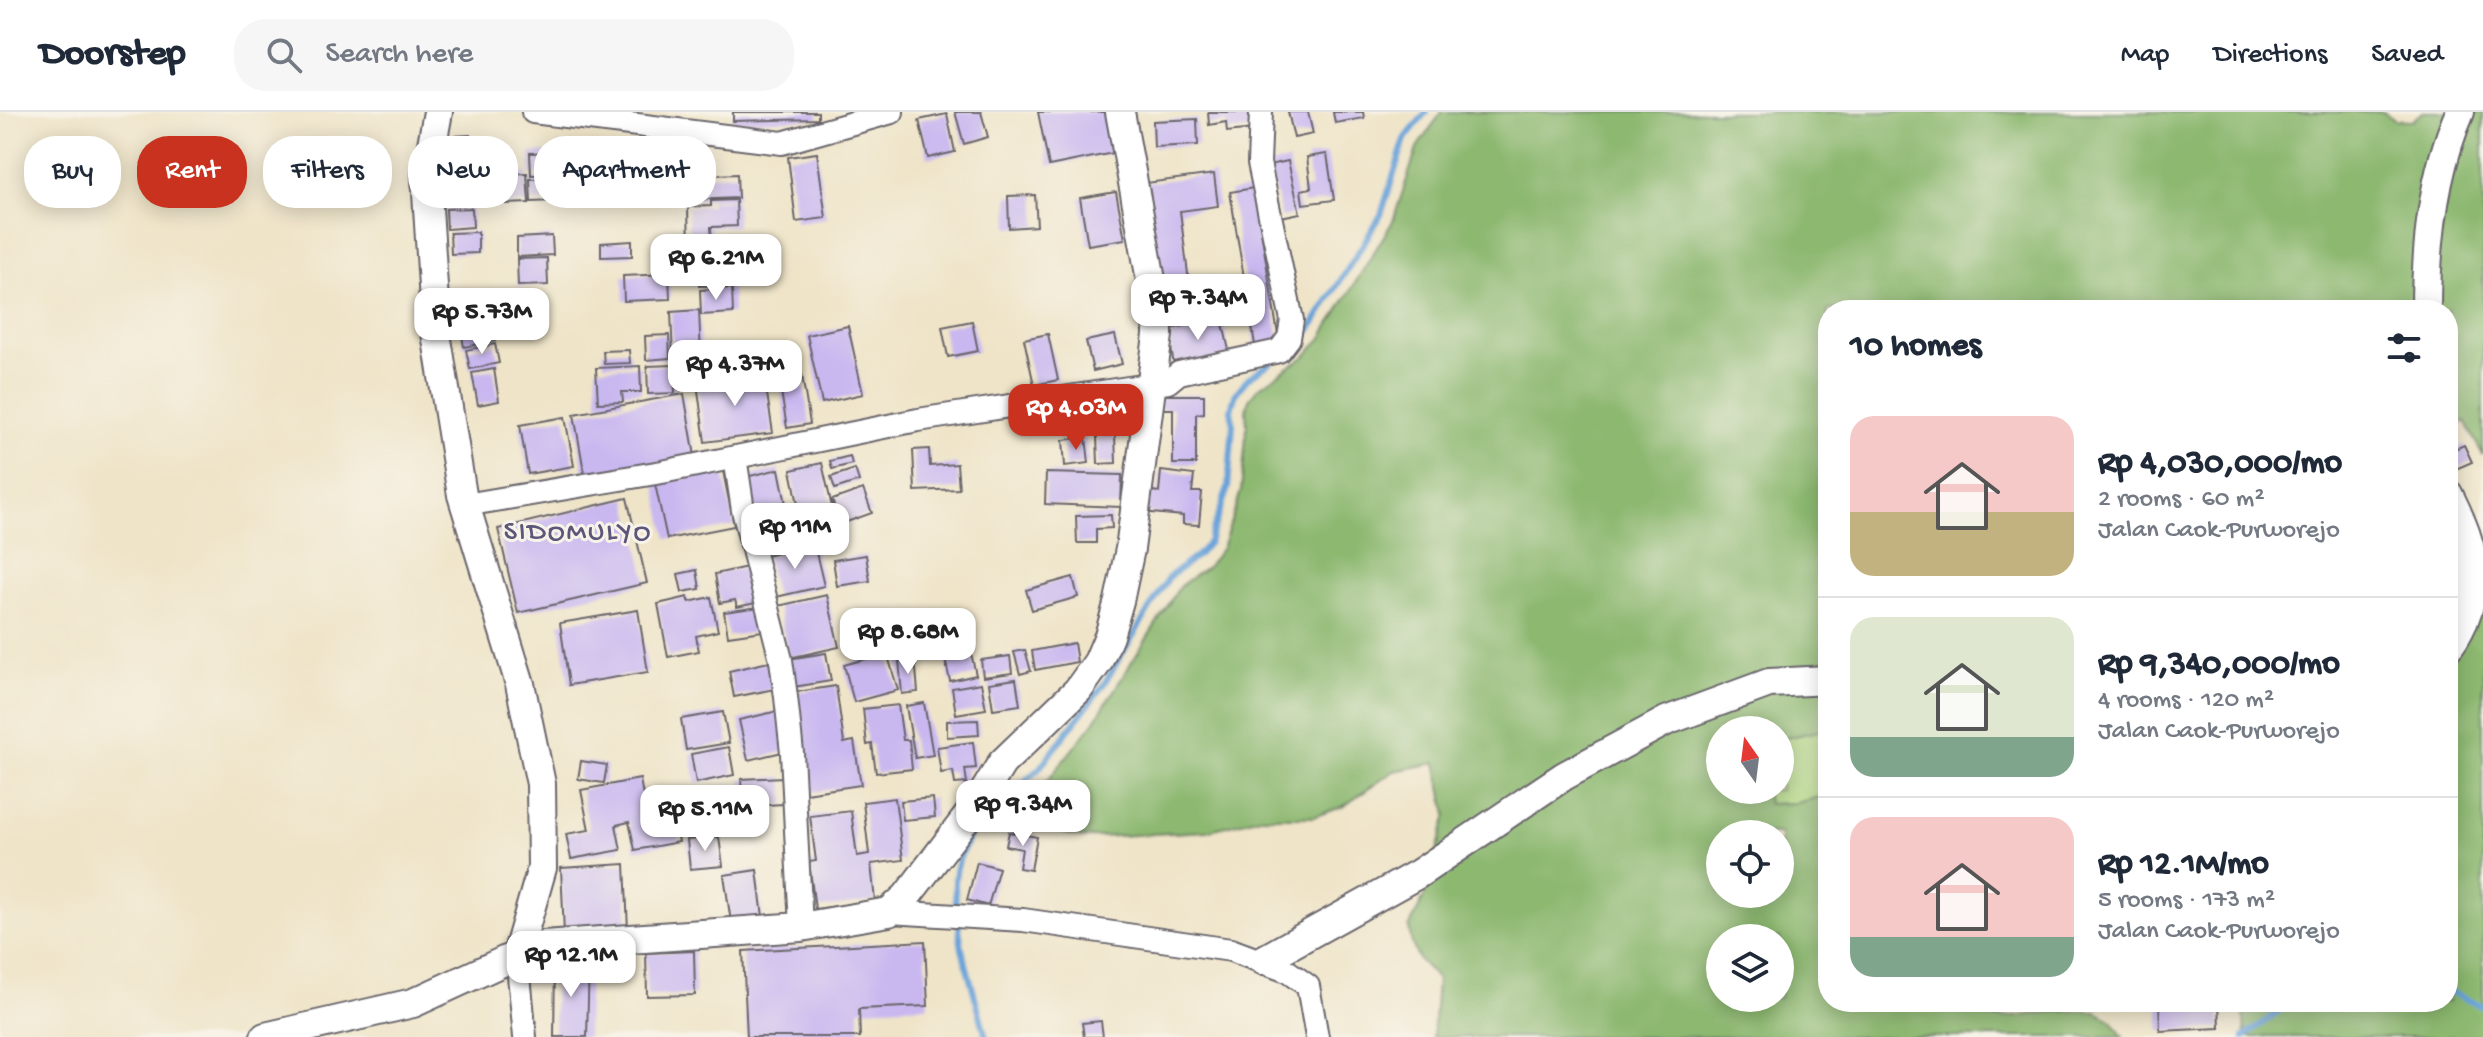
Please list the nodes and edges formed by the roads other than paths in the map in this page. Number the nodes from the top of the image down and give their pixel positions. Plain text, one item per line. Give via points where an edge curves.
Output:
1 (438, 112) edge
2 (533, 112) edge
3 (892, 112) edge
4 (1120, 112) edge
5 (1261, 112) edge
6 (2460, 112) edge
7 (2426, 300) edge
8 (1150, 385) junction
9 (735, 457) junction
10 (465, 505) junction
11 (2458, 514) edge
12 (2458, 630) edge
13 (1818, 681) edge
14 (889, 912) junction
15 (801, 927) junction
16 (517, 955) junction
17 (1263, 960) junction
18 (265, 1037) edge
19 (525, 1037) edge
20 (1317, 1037) edge

1 - 10 street via 426,177 436,333
2 - 3 street via 782,143
4 - 8 street via 1158,318
5 - 8 street via 1259,163 1292,320 1289,338 1273,353 1179,373 1168,382
6 - 7 street via 2448,140 2434,208
8 - 9 street via 918,420
8 - 14 street via 1130,549 1113,624 1098,662 1078,690 1002,763 946,847
9 - 10 street
9 - 15 street via 781,660 792,753
10 - 16 street via 520,684 541,784 542,868
11 - 12 street via 2477,572 2471,607
13 - 17 street via 1769,683 1666,721 1564,776 1418,874
14 - 15 street
14 - 17 street via 1023,920 1231,950
15 - 16 street via 544,945
16 - 18 street via 413,1003
16 - 19 street
17 - 20 street via 1308,986

